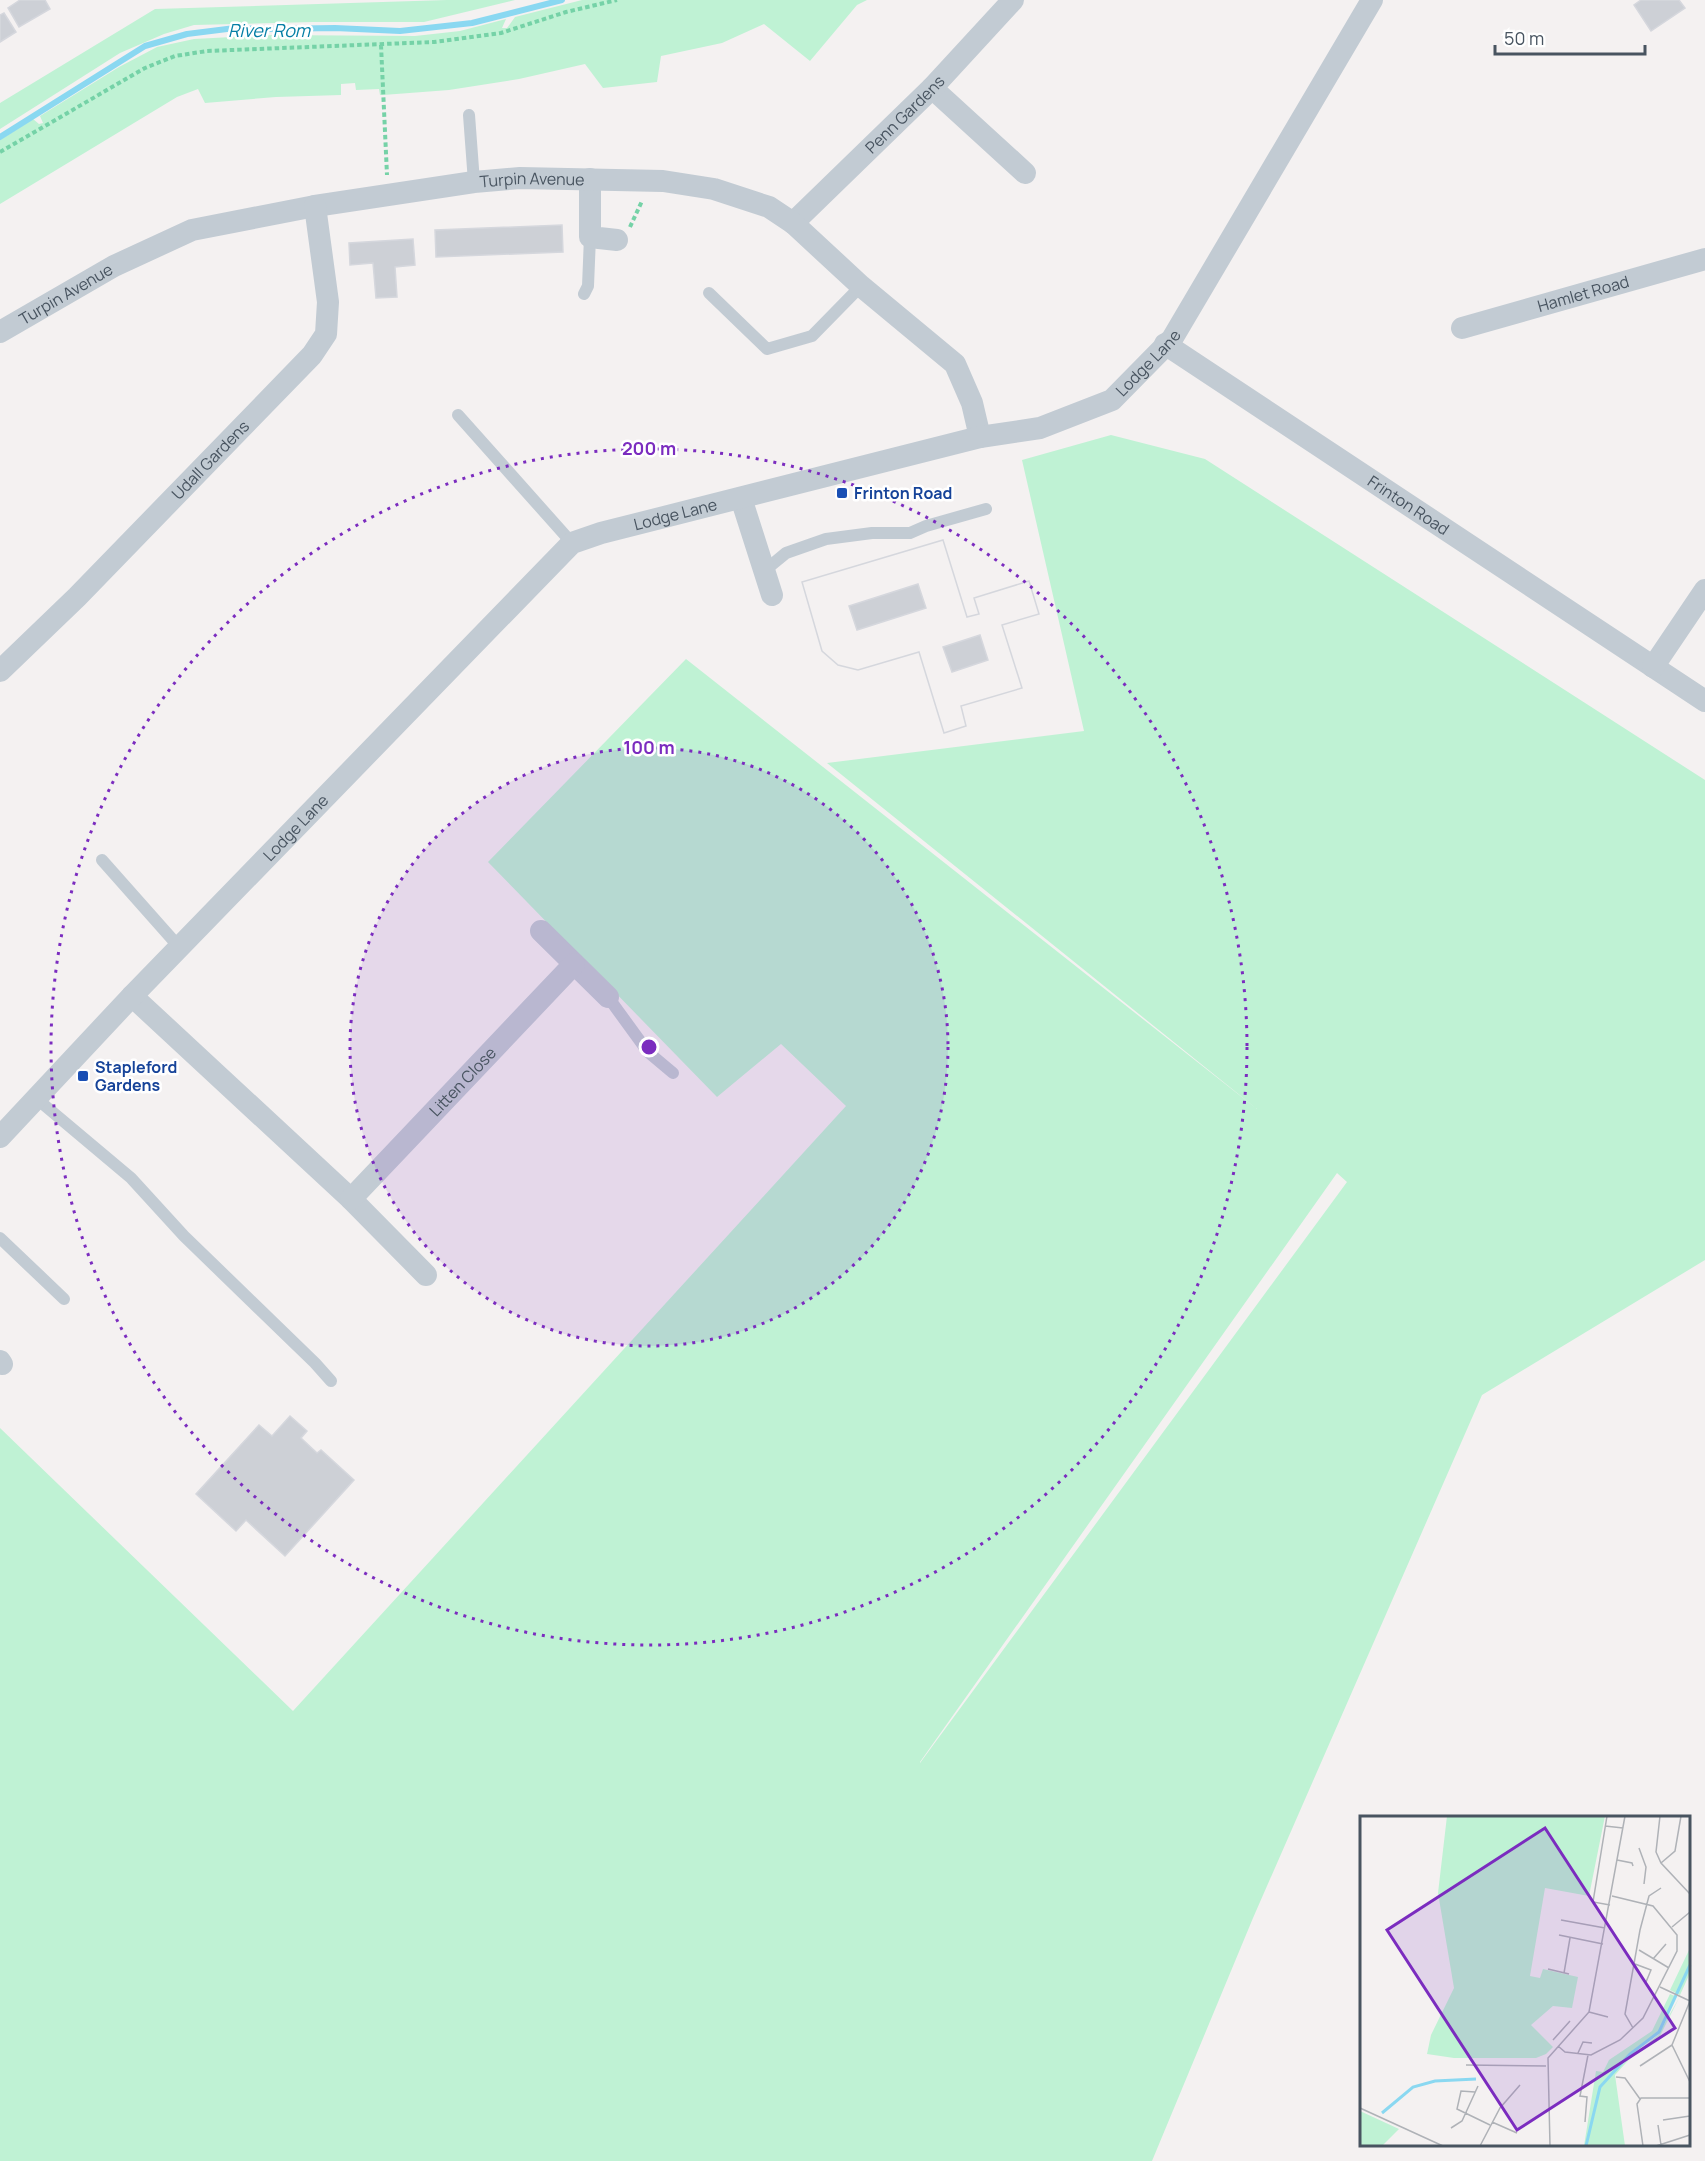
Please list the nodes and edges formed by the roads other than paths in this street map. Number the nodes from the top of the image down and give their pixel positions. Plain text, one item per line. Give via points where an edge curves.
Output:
1 (1013, 0) edge
2 (1372, 0) edge
3 (932, 88) junction
4 (469, 115) dead end
5 (1025, 172) dead end
6 (590, 179) junction
7 (474, 182) junction
8 (315, 206) junction
9 (793, 223) junction
10 (622, 235) road end
11 (591, 237) junction
12 (1705, 259) edge
13 (861, 286) junction
14 (709, 293) dead end
15 (584, 294) dead end
16 (1462, 328) dead end
17 (0, 332) edge
18 (1165, 344) junction
19 (458, 415) dead end
20 (980, 437) junction
21 (741, 498) junction
22 (986, 508) dead end
23 (572, 543) junction
24 (764, 571) junction
25 (1705, 590) edge
26 (772, 596) dead end
27 (1653, 667) junction
28 (0, 671) edge
29 (1705, 701) edge
30 (102, 860) dead end
31 (541, 930) dead end
32 (180, 948) junction
33 (574, 964) junction
34 (132, 996) junction
35 (608, 997) joint
36 (672, 1073) dead end
37 (37, 1099) junction
38 (0, 1137) edge
39 (351, 1199) junction
40 (0, 1238) edge
41 (426, 1275) dead end
42 (63, 1299) dead end
43 (331, 1381) dead end

1 - 3 street, Penn Gardens
2 - 18 street, Lodge Lane via 1172,339
3 - 5 street
3 - 9 street, Penn Gardens
4 - 7 lane
6 - 7 street, Turpin Avenue
6 - 9 street, Turpin Avenue via 714,189 769,207
6 - 11 street
7 - 8 street, Turpin Avenue
8 - 17 street, Turpin Avenue via 192,230 114,266
8 - 28 street, Udall Gardens via 328,302 326,334 312,355
9 - 13 street, Turpin Avenue
10 - 11 street
11 - 15 lane
12 - 16 street, Hamlet Road
13 - 14 lane via 812,336 767,349
13 - 20 street, Turpin Avenue via 955,364 972,403
18 - 20 street, Lodge Lane via 1112,400 1040,428
18 - 27 street, Frinton Road
19 - 23 lane
20 - 21 street, Lodge Lane
21 - 23 street, Lodge Lane
21 - 24 street
22 - 24 lane via 910,533 826,538 786,552
23 - 32 street, Lodge Lane
24 - 26 street
25 - 27 street
27 - 29 street, Frinton Road
30 - 32 lane
31 - 33 street
32 - 34 street, Lodge Lane
33 - 35 street
33 - 39 street, Litten Close
34 - 37 street, Lodge Lane
34 - 39 street
35 - 36 lane via 648,1052
37 - 38 street, Lodge Lane
37 - 43 lane via 131,1178
39 - 41 street
40 - 42 lane

